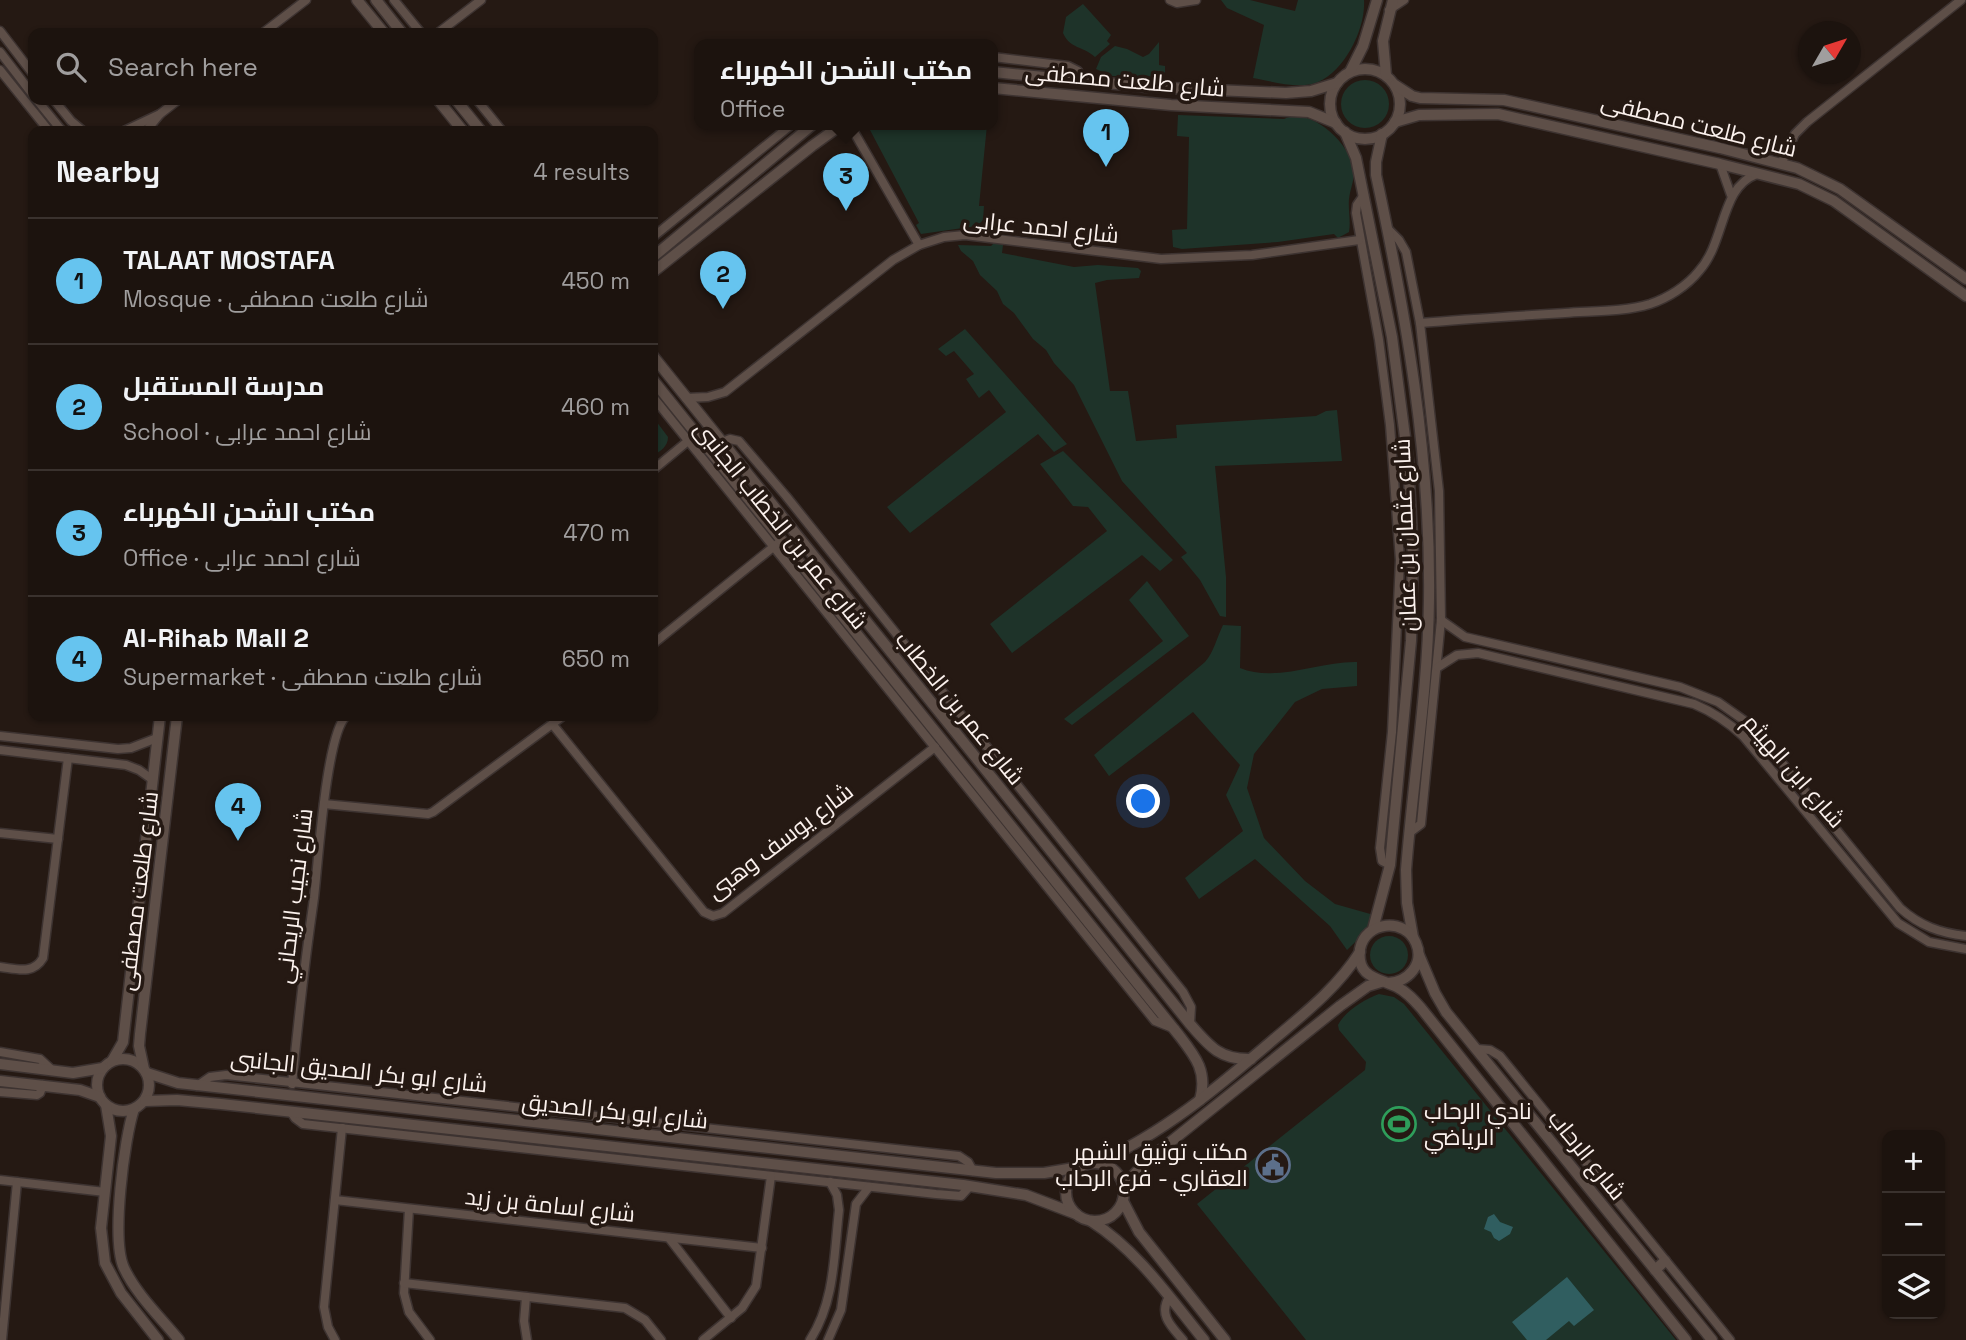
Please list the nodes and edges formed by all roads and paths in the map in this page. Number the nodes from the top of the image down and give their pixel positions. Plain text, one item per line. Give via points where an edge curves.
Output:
1 (306, 0) edge
2 (356, 0) edge
3 (376, 0) edge
4 (394, 0) edge
5 (481, 0) edge
6 (1170, 0) edge
7 (1196, 0) edge
8 (1377, 0) edge
9 (1404, 0) edge
10 (1961, 0) edge
11 (1391, 5) edge
12 (270, 28) edge
13 (380, 28) edge
14 (398, 28) edge
15 (417, 28) edge
16 (445, 28) edge
17 (0, 32) edge
18 (0, 52) edge
19 (998, 58) edge
20 (9, 63) junction
21 (28, 68) edge
22 (0, 70) edge
23 (998, 72) edge
24 (1350, 72) junction
25 (1386, 75) junction
26 (1084, 81) junction
27 (1337, 83) junction
28 (1395, 85) junction
29 (28, 88) edge
30 (998, 88) edge
31 (28, 105) edge
32 (28, 105) edge
33 (41, 105) edge
34 (58, 105) edge
35 (172, 105) edge
36 (442, 105) edge
37 (460, 105) edge
38 (481, 105) edge
39 (160, 114) junction
40 (1395, 122) junction
41 (1336, 123) junction
42 (45, 126) edge
43 (58, 126) edge
44 (77, 126) edge
45 (135, 126) edge
46 (150, 126) edge
47 (459, 126) edge
48 (477, 126) edge
49 (498, 126) edge
50 (785, 130) edge
51 (806, 130) edge
52 (834, 130) edge
53 (853, 130) edge
54 (1345, 132) junction
55 (1382, 134) junction
56 (1720, 164) junction
57 (1781, 164) junction
58 (1757, 174) junction
59 (1364, 195) junction
60 (1731, 195) junction
61 (722, 199) junction
62 (731, 211) junction
63 (1388, 229) junction
64 (658, 233) edge
65 (1359, 240) junction
66 (919, 245) junction
67 (658, 253) edge
68 (658, 268) edge
69 (1966, 279) edge
70 (1966, 296) edge
71 (1420, 323) junction
72 (658, 362) edge
73 (658, 387) edge
74 (686, 398) junction
75 (658, 403) edge
76 (688, 441) junction
77 (722, 443) junction
78 (658, 466) edge
79 (778, 543) junction
80 (1441, 620) junction
81 (658, 641) edge
82 (1411, 641) junction
83 (1428, 642) junction
84 (1438, 667) junction
85 (915, 682) junction
86 (903, 692) junction
87 (160, 721) edge
88 (176, 721) edge
89 (343, 721) edge
90 (557, 721) edge
91 (553, 724) junction
92 (0, 736) edge
93 (158, 738) junction
94 (935, 747) junction
95 (0, 750) edge
96 (68, 758) junction
97 (153, 780) junction
98 (324, 804) junction
99 (1832, 825) junction
100 (1822, 832) junction
101 (0, 833) edge
102 (1409, 833) junction
103 (58, 839) junction
104 (1390, 865) junction
105 (1373, 929) junction
106 (1966, 936) edge
107 (1413, 937) junction
108 (1966, 949) edge
109 (1360, 951) junction
110 (1418, 954) junction
111 (0, 967) edge
112 (1384, 983) junction
113 (1190, 1024) junction
114 (1175, 1029) junction
115 (1477, 1049) junction
116 (0, 1052) edge
117 (1251, 1059) junction
118 (0, 1064) edge
119 (108, 1065) junction
120 (52, 1070) junction
121 (146, 1071) junction
122 (0, 1081) edge
123 (292, 1084) junction
124 (43, 1085) junction
125 (197, 1086) junction
126 (0, 1092) edge
127 (1200, 1100) junction
128 (103, 1101) junction
129 (145, 1101) junction
130 (134, 1109) junction
131 (291, 1112) junction
132 (456, 1113) junction
133 (342, 1128) junction
134 (455, 1128) junction
135 (1096, 1163) junction
136 (1080, 1167) junction
137 (973, 1171) junction
138 (771, 1176) junction
139 (0, 1180) edge
140 (17, 1182) junction
141 (830, 1182) junction
142 (970, 1186) junction
143 (1123, 1186) junction
144 (869, 1187) junction
145 (105, 1192) junction
146 (335, 1200) junction
147 (1123, 1201) junction
148 (409, 1209) junction
149 (1076, 1214) junction
150 (1091, 1221) junction
151 (669, 1238) junction
152 (762, 1248) junction
153 (1665, 1261) junction
154 (1655, 1270) junction
155 (404, 1283) junction
156 (526, 1297) junction
157 (1169, 1297) junction
158 (731, 1318) junction
159 (148, 1328) junction
160 (2, 1340) edge
161 (147, 1340) edge
162 (158, 1340) edge
163 (179, 1340) edge
164 (335, 1340) edge
165 (430, 1340) edge
166 (527, 1340) edge
167 (661, 1340) edge
168 (704, 1340) edge
169 (810, 1340) edge
170 (828, 1340) edge
171 (1183, 1340) edge
172 (1204, 1340) edge
173 (1225, 1340) edge
174 (1686, 1340) edge
175 (1712, 1340) edge
176 (1730, 1340) edge

1 - 12 street
2 - 13 street
3 - 14 street
4 - 15 street
5 - 16 street
6 - 7 street
8 - 24 street
9 - 11 street
10 - 57 street via 1807,122 1795,134
11 - 25 street via 1382,52
17 - 21 street
18 - 20 street
19 - 26 street via 1069,66 1079,71
20 - 22 street
20 - 29 street
22 - 31 street
23 - 26 street, شارع طلعت مصطفى
24 - 25 street via 1368,69
24 - 27 street
25 - 28 street
26 - 27 street, شارع طلعت مصطفى via 1286,93
27 - 41 street via 1330,103
28 - 40 street via 1400,110
28 - 57 street, شارع طلعت مصطفى via 1420,98 1504,100
30 - 41 street, شارع طلعت مصطفى via 1308,112
32 - 42 street
33 - 43 street
34 - 44 street
35 - 39 street
36 - 47 street
37 - 48 street
38 - 49 street
39 - 45 street
39 - 46 street
40 - 55 street
40 - 56 street, شارع طلعت مصطفى via 1419,115 1498,114
41 - 54 street
50 - 64 street
51 - 61 street
52 - 62 street
53 - 66 street
54 - 55 street via 1363,139
54 - 59 street, شارع عثمان بن عفان
55 - 63 street, شارع عثمان بن عفان via 1376,174
56 - 58 street, شارع طلعت مصطفى
56 - 60 street
57 - 69 street, شارع طلعت مصطفى via 1840,189
58 - 60 street via 1742,181
58 - 70 street, شارع طلعت مصطفى via 1799,184 1834,201
59 - 65 street via 1356,209
59 - 82 street, شارع عثمان بن عفان via 1392,337 1408,452
60 - 71 street via 1715,246 1700,270 1679,289 1652,303
61 - 62 street
61 - 67 street
62 - 68 street
63 - 71 street via 1406,253
63 - 83 street, شارع عثمان بن عفان via 1417,393 1426,475
65 - 66 street, شارع احمد عرابى via 1252,254 1161,259 977,236 944,237
65 - 104 street via 1381,352 1398,515 1392,733 1380,848 1382,861
66 - 74 street, شارع احمد عرابى via 892,260 725,392
71 - 80 street via 1439,491
72 - 74 street, شارع عمر بن الخطاب
73 - 79 street, شارع عمر بن الخطاب
74 - 77 street, شارع عمر بن الخطاب
75 - 76 street, شارع عمر بن الخطاب الجانبى
76 - 78 street
76 - 79 street, شارع عمر بن الخطاب الجانبى
77 - 85 street, شارع عمر بن الخطاب
77 - 113 street, شارع عمر بن الخطاب الجانبى via 739,441 786,496 1183,992 1191,1007
79 - 81 street
79 - 86 street, شارع عمر بن الخطاب
79 - 94 street, شارع عمر بن الخطاب الجانبى
80 - 84 street
80 - 99 street, شارع ابن الهيثم via 1465,637 1680,687 1718,702 1763,737
82 - 83 street
82 - 104 street, شارع عثمان بن عفان
83 - 102 street, شارع عثمان بن عفان
84 - 100 street, شارع ابن الهيثم via 1457,655 1478,653 1694,704 1743,736
84 - 102 street via 1421,824
85 - 86 street
85 - 113 street, شارع عمر بن الخطاب
86 - 114 street, شارع عمر بن الخطاب
87 - 93 street, شارع طلعت مصطفى
88 - 121 street, شارع طلعت مصطفى via 139,1046
89 - 98 street, شارع نجيب الريحاني via 335,738
90 - 91 street
91 - 94 street, شارع يوسف وهبى via 704,912 713,916 723,913
91 - 98 street via 428,814
92 - 93 street via 118,749
93 - 97 street, شارع طلعت مصطفى
94 - 114 street, شارع عمر بن الخطاب الجانبى via 1155,1021
95 - 96 street
96 - 97 street via 126,765
96 - 103 street
97 - 119 street, شارع طلعت مصطفى via 123,1042
98 - 123 street, شارع نجيب الريحاني
99 - 100 street
99 - 106 street, شارع ابن الهيثم via 1908,915 1933,929
100 - 108 street, شارع ابن الهيثم via 1898,923 1929,942
101 - 103 street
102 - 107 street, شارع عثمان بن عفان via 1406,882
103 - 111 street via 43,958 27,970
104 - 105 street, شارع عثمان بن عفان
105 - 107 street via 1390,925
105 - 109 street
107 - 110 street
109 - 112 street via 1367,974
109 - 117 street via 1324,997
110 - 112 street via 1410,975 1396,983
110 - 115 street, شارع الرحاب via 1446,1012
112 - 143 street via 1368,986 1340,1006 1148,1160
112 - 174 street, شارع الرحاب via 1408,994 1421,1008
113 - 117 street, شارع عمر بن الخطاب via 1220,1055
114 - 127 street, شارع عمر بن الخطاب via 1199,1062 1203,1075
115 - 153 street via 1500,1056
115 - 154 street, شارع الرحاب
116 - 120 street via 40,1059
117 - 127 street
118 - 120 street
119 - 120 street via 81,1073
119 - 121 street via 119,1059 133,1061
119 - 128 street via 97,1082
121 - 125 street, شارع ابو بكر الصديق via 167,1082
121 - 129 street via 150,1087
122 - 124 street
123 - 125 street, شارع ابو بكر الصديق الجانبى via 218,1075
123 - 137 street, شارع ابو بكر الصديق الجانبى via 959,1156
124 - 126 street via 37,1095
124 - 128 street via 80,1090
125 - 132 street, شارع ابو بكر الصديق
127 - 135 street via 1156,1133
128 - 130 street via 116,1111
128 - 145 street via 111,1126
129 - 130 street
129 - 131 street, شارع ابو بكر الصديق
130 - 163 street via 117,1244 132,1282
131 - 133 street, شارع ابو بكر الصديق الجانبى via 303,1124
131 - 134 street, شارع ابو بكر الصديق
132 - 134 street
132 - 137 street, شارع ابو بكر الصديق
133 - 138 street, شارع ابو بكر الصديق الجانبى
133 - 146 street
134 - 142 street, شارع ابو بكر الصديق
135 - 136 street
135 - 143 street via 1116,1172
136 - 137 street, شارع ابو بكر الصديق via 1030,1174
136 - 149 street via 1072,1174 1066,1195
138 - 141 street, شارع ابو بكر الصديق الجانبى
138 - 152 street
139 - 140 street
140 - 145 street
140 - 160 street
141 - 144 street, شارع ابو بكر الصديق الجانبى
141 - 169 street via 839,1210 828,1300
142 - 144 street, شارع ابو بكر الصديق الجانبى via 957,1196
142 - 149 street, شارع ابو بكر الصديق via 1026,1195
143 - 147 street
144 - 170 street via 856,1204 841,1310
145 - 159 street via 101,1228 105,1263
146 - 148 street, شارع اسامة بن زيد
146 - 164 street via 324,1307
147 - 150 street via 1107,1219
147 - 173 street via 1139,1233
148 - 151 street, شارع اسامة بن زيد
148 - 155 street
149 - 150 street
150 - 157 street via 1132,1253
151 - 152 street, شارع اسامة بن زيد
151 - 158 street
152 - 158 street via 755,1286
153 - 154 street
153 - 176 street
154 - 175 street, شارع الرحاب
155 - 156 street
155 - 165 street via 409,1312
156 - 166 street
156 - 167 street via 625,1308 645,1320
157 - 171 street via 1165,1316
157 - 172 street
158 - 168 street
159 - 161 street
159 - 162 street

